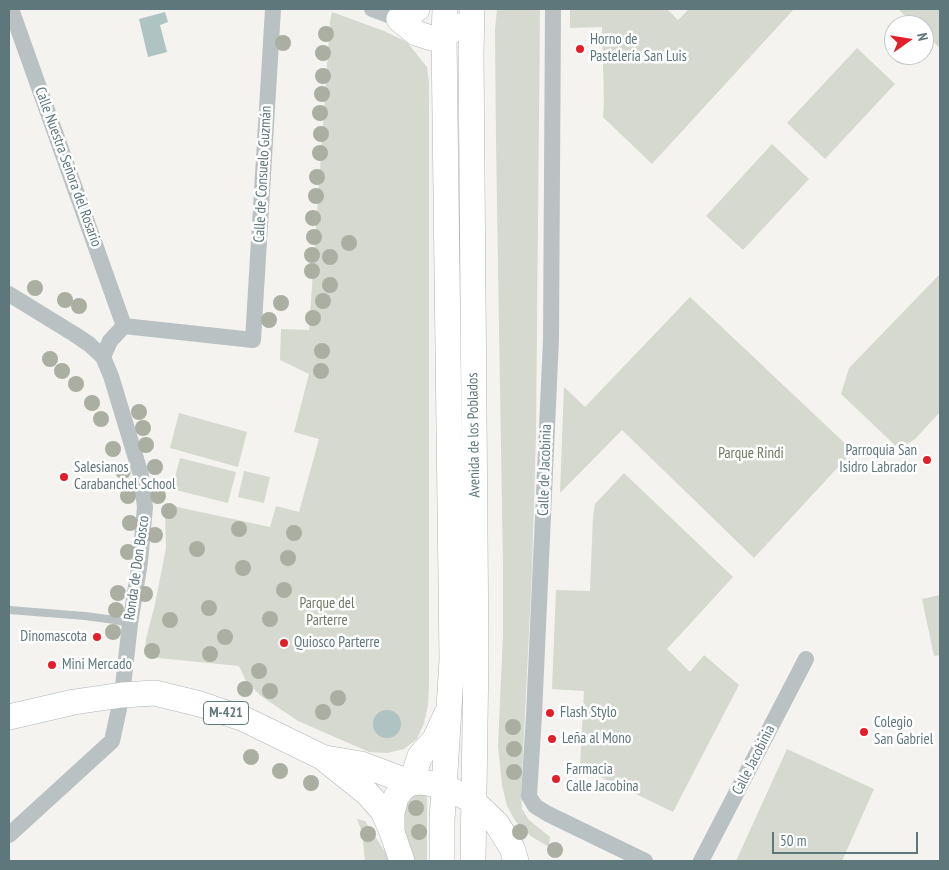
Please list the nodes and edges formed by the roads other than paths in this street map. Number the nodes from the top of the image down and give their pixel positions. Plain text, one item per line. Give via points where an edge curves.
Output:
1 (12, 9) edge
2 (273, 9) edge
3 (372, 9) edge
4 (445, 9) edge
5 (466, 9) edge
6 (472, 9) edge
7 (553, 9) edge
8 (408, 14) edge
9 (444, 37) junction
10 (9, 294) edge
11 (124, 326) junction
12 (103, 357) junction
13 (9, 610) edge
14 (130, 624) junction
15 (806, 659) dead end
16 (122, 695) junction
17 (449, 708) junction
18 (9, 717) edge
19 (420, 756) junction
20 (322, 757) junction
21 (361, 764) junction
22 (410, 783) junction
23 (444, 786) junction
24 (474, 801) junction
25 (392, 832) junction
26 (9, 835) edge
27 (514, 855) edge
28 (402, 861) edge
29 (442, 861) edge
30 (473, 861) edge
31 (537, 861) edge
32 (645, 861) edge
33 (702, 861) edge

1 - 11 street, Calle Nuestra Señora del Rosario
2 - 11 street, Calle de Consuelo Guzmán via 253,340
3 - 8 street
4 - 9 main road, Avenida de los Poblados
5 - 9 main road via 459,25
6 - 24 main road, Avenida de los Poblados
7 - 32 street, Calle de Jacobinia via 550,339 529,796 535,806 548,814
8 - 9 main road via 416,33 431,38
9 - 17 main road, Avenida de los Poblados via 452,660
10 - 12 street, Ronda de Don Bosco via 89,344
11 - 12 street via 110,341
12 - 14 street, Ronda de Don Bosco via 141,475 146,507
13 - 14 lane via 84,616
14 - 16 street, Ronda de Don Bosco
15 - 33 street, Calle Jacobinia
16 - 18 main road, M-421
16 - 20 main road, M-421 via 155,693 200,704 244,719
16 - 26 street, Ronda de Don Bosco via 112,741
17 - 19 main road, Avenida de los Poblados via 435,739
17 - 23 main road, Avenida de los Poblados
19 - 21 main road via 394,764
19 - 22 main road, Avenida de los Poblados
20 - 21 main road
20 - 25 main road via 367,793 383,811
21 - 22 main road
22 - 23 main road
22 - 25 main road, Avenida de los Poblados via 396,797
23 - 24 main road
23 - 29 main road, Avenida de los Poblados
24 - 27 main road via 497,824
24 - 30 main road, Avenida de los Poblados
25 - 28 main road
27 - 31 main road

